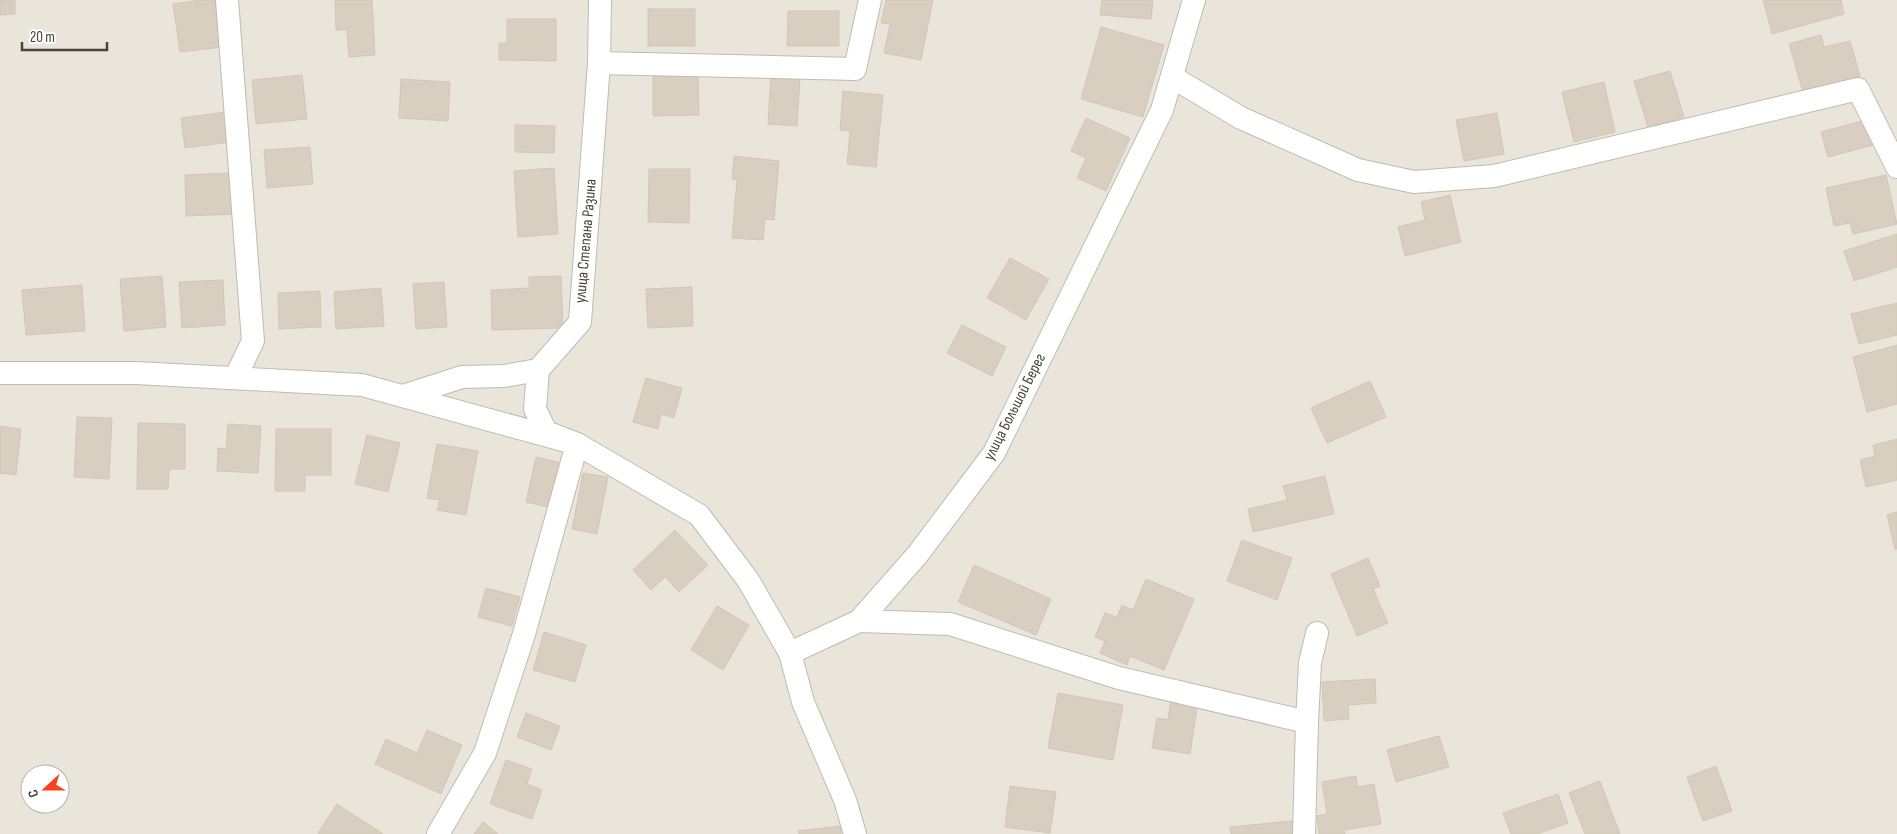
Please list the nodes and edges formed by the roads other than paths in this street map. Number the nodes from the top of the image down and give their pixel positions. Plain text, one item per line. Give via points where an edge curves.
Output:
1 (227, 0) edge
2 (600, 0) edge
3 (870, 0) edge
4 (1194, 0) edge
5 (599, 63) junction
6 (1172, 77) junction
7 (1897, 167) edge
8 (538, 370) junction
9 (0, 373) edge
10 (235, 378) junction
11 (403, 396) junction
12 (577, 444) junction
13 (859, 621) junction
14 (1317, 633) dead end
15 (790, 653) junction
16 (1307, 722) junction
17 (438, 834) edge
18 (855, 834) edge
19 (1304, 834) edge

1 - 10 street via 253,341
2 - 5 street, улица Степана Разина
3 - 5 street via 855,69
4 - 6 street, улица Большой Берег
5 - 8 street, улица Степана Разина via 580,322
6 - 7 street via 1241,118 1358,170 1414,182 1494,176 1858,89
6 - 13 street, улица Большой Берег via 1162,110 994,453 918,554
8 - 11 street via 504,376 462,377
8 - 12 street via 535,409 546,432
9 - 10 street via 136,373
10 - 11 street via 362,385
11 - 12 street
12 - 15 street via 698,515 748,580
12 - 17 street via 524,634 485,752
13 - 15 street, улица Большой Берег
13 - 16 street via 950,624 1119,678
14 - 16 street via 1310,664
15 - 18 street via 803,702 845,800
16 - 19 street

